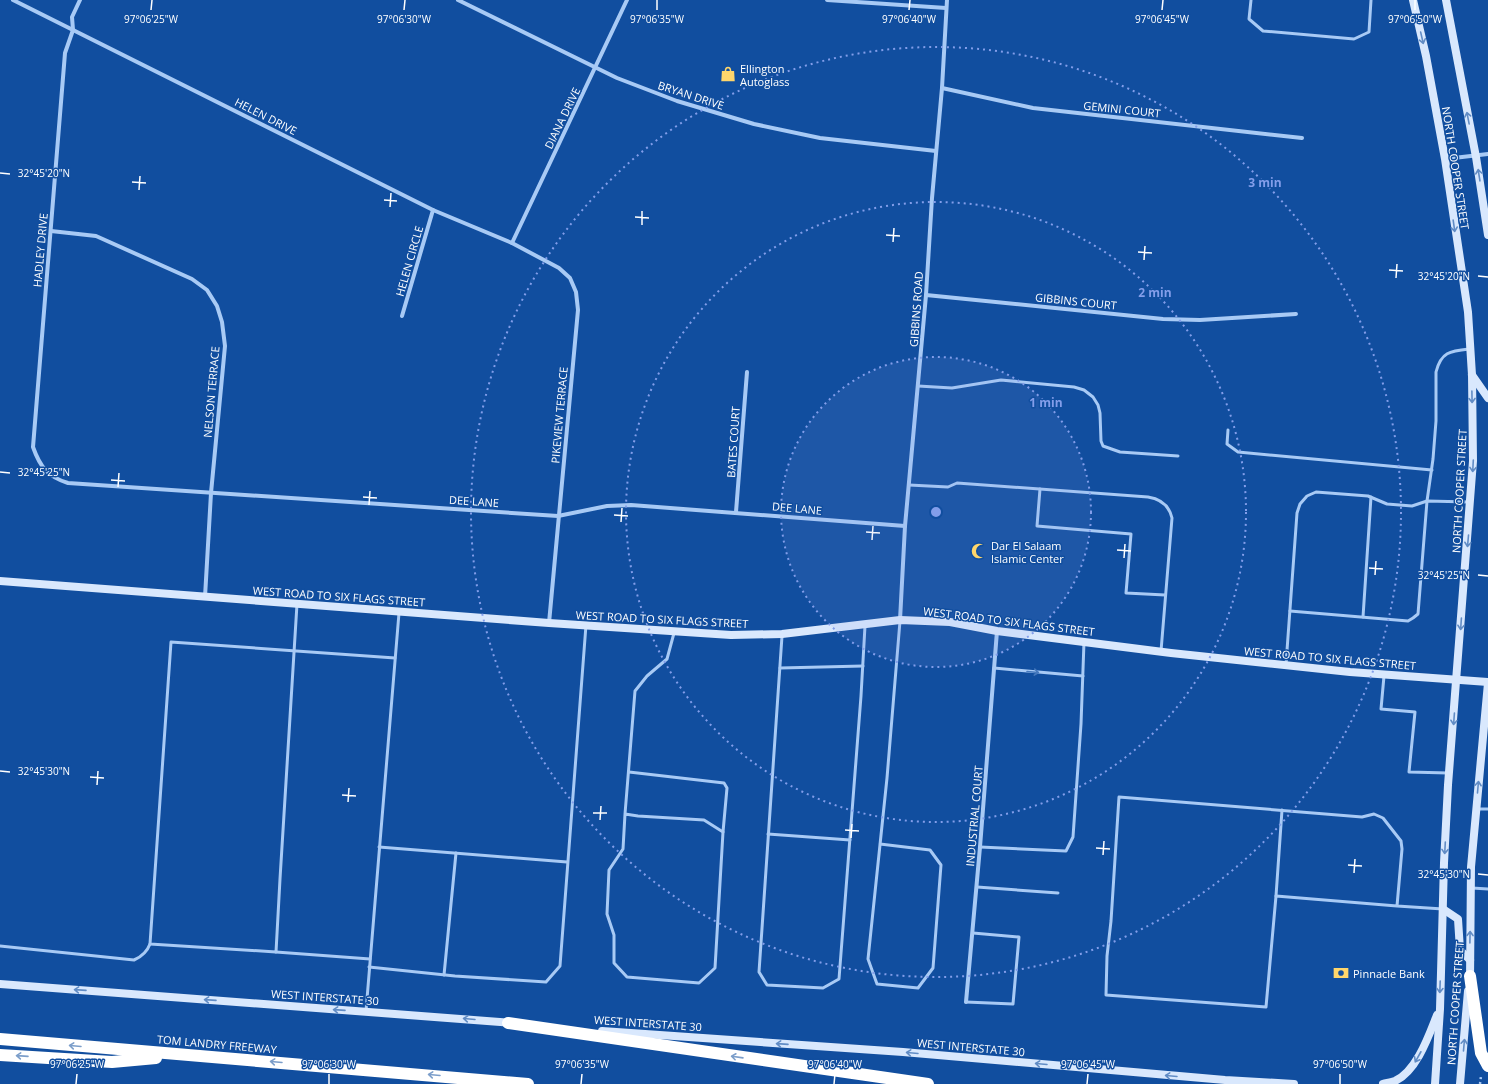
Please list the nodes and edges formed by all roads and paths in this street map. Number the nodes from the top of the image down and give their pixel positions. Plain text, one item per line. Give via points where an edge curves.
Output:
1 (13, 0) edge
2 (80, 0) edge
3 (458, 0) edge
4 (627, 0) edge
5 (827, 0) edge
6 (947, 0) edge
7 (1251, 0) edge
8 (1371, 0) edge
9 (1413, 0) edge
10 (1446, 0) edge
11 (946, 8) junction
12 (73, 30) junction
13 (596, 67) junction
14 (942, 88) junction
15 (1302, 138) dead end
16 (936, 151) junction
17 (1488, 154) edge
18 (1476, 157) junction
19 (1445, 160) junction
20 (432, 210) junction
21 (51, 231) junction
22 (1488, 235) edge
23 (512, 244) junction
24 (926, 295) junction
25 (1296, 314) dead end
26 (402, 316) dead end
27 (1470, 349) junction
28 (747, 372) dead end
29 (1472, 374) junction
30 (918, 386) junction
31 (1488, 398) edge
32 (1228, 430) dead end
33 (1178, 456) dead end
34 (45, 470) joint
35 (1432, 470) junction
36 (909, 485) junction
37 (1040, 489) junction
38 (211, 493) junction
39 (1372, 497) junction
40 (1427, 502) junction
41 (1471, 502) junction
42 (736, 512) junction
43 (558, 516) junction
44 (906, 526) junction
45 (0, 581) edge
46 (1165, 595) junction
47 (205, 597) junction
48 (297, 604) junction
49 (1290, 611) junction
50 (399, 612) junction
51 (1363, 617) junction
52 (900, 620) junction
53 (549, 623) junction
54 (865, 624) junction
55 (586, 625) junction
56 (997, 630) junction
57 (674, 631) junction
58 (782, 634) junction
59 (1084, 642) junction
60 (294, 650) junction
61 (1161, 652) junction
62 (395, 658) junction
63 (1286, 665) junction
64 (863, 666) junction
65 (780, 668) junction
66 (994, 668) junction
67 (1385, 674) junction
68 (1083, 676) junction
69 (1457, 680) junction
70 (1488, 683) edge
71 (629, 772) junction
72 (1449, 774) junction
73 (1476, 808) junction
74 (1488, 809) edge
75 (1282, 810) junction
76 (625, 814) junction
77 (723, 832) junction
78 (768, 834) junction
79 (850, 840) junction
80 (880, 844) junction
81 (379, 847) junction
82 (980, 847) junction
83 (456, 853) junction
84 (567, 862) junction
85 (977, 887) junction
86 (1471, 888) junction
87 (1488, 888) edge
88 (1058, 893) dead end
89 (1276, 896) junction
90 (1397, 906) junction
91 (1443, 909) junction
92 (973, 933) junction
93 (150, 944) junction
94 (0, 946) edge
95 (276, 952) junction
96 (370, 959) junction
97 (1470, 960) junction
98 (369, 967) junction
99 (444, 975) junction
100 (1470, 976) junction
101 (0, 984) edge
102 (966, 1002) joint
103 (1440, 1009) junction
104 (366, 1011) junction
105 (508, 1023) junction
106 (0, 1039) edge
107 (0, 1055) edge
108 (187, 1055) junction
109 (1488, 1066) edge
110 (528, 1084) edge
111 (928, 1084) edge
112 (1294, 1084) edge
113 (1383, 1084) edge
114 (1435, 1084) edge
115 (1460, 1084) edge

1 - 12 street, HELEN DRIVE
2 - 12 street via 72,17
3 - 13 street, BRYAN DRIVE
4 - 13 street, DIANA DRIVE
5 - 11 street
6 - 11 street, GIBBINS ROAD
7 - 8 lane via 1249,18 1263,31 1354,39 1368,32
9 -> 19 main road, NORTH COOPER STREET
18 -> 10 main road, NORTH COOPER STREET
11 - 14 street, GIBBINS ROAD
12 - 20 street, HELEN DRIVE
12 - 21 street, HADLEY DRIVE via 65,53
13 - 16 street, BRYAN DRIVE via 617,78 677,101 754,124 820,138
13 - 23 street, DIANA DRIVE
14 - 15 street, GEMINI COURT via 1033,108
14 - 16 street, GIBBINS ROAD
16 - 24 street, GIBBINS ROAD
17 - 18 street
18 - 19 street
22 -> 18 main road, NORTH COOPER STREET
19 -> 27 main road, NORTH COOPER STREET via 1468,312
20 - 23 street, HELEN DRIVE
20 - 26 street, HELEN CIRCLE
21 - 34 street, HADLEY DRIVE via 34,447 37,458
21 - 38 street, NELSON TERRACE via 96,236 192,279 207,290 217,306 222,322 224,346
23 - 43 street, PIKEVIEW TERRACE via 559,268 570,278 576,292 578,310
24 - 25 street, GIBBINS COURT via 1162,319 1200,320
24 - 30 street, GIBBINS ROAD
27 - 29 main road, NORTH COOPER STREET
27 - 35 lane via 1451,351 1442,356 1437,365
28 - 42 street, BATES COURT
29 - 31 main road
29 -> 41 main road, NORTH COOPER STREET
30 - 33 lane via 952,388 1001,380 1074,387 1089,393 1098,405 1100,441 1103,446 1120,452
30 - 36 street, GIBBINS ROAD
32 - 35 lane via 1227,444 1238,452
34 - 38 street, DEE LANE via 56,479 68,483
35 - 40 lane
36 - 37 lane via 948,487 957,483
36 - 44 street, GIBBINS ROAD
37 - 46 lane via 1148,497 1158,499 1164,504 1172,518
37 - 46 lane via 1037,526 1131,534 1126,593
38 - 43 street, DEE LANE
38 - 47 street, NELSON TERRACE
39 - 40 lane via 1387,504 1412,506
39 - 49 lane via 1316,492 1307,496 1300,504 1297,513
39 - 51 lane
40 - 41 lane
40 - 51 lane via 1418,614 1408,621
41 -> 69 main road, NORTH COOPER STREET
42 - 43 street, DEE LANE via 632,505 607,506
42 - 44 street, DEE LANE
43 - 53 street, PIKEVIEW TERRACE
44 - 52 street, GIBBINS ROAD
45 - 47 main road, WEST ROAD TO SIX FLAGS STREET
46 - 61 lane
47 - 48 main road, WEST ROAD TO SIX FLAGS STREET
48 - 50 main road, WEST ROAD TO SIX FLAGS STREET
48 - 60 lane
49 - 51 lane
49 - 63 lane
50 - 53 main road, WEST ROAD TO SIX FLAGS STREET
50 - 62 lane
52 - 54 main road, WEST ROAD TO SIX FLAGS STREET
52 - 56 main road, WEST ROAD TO SIX FLAGS STREET via 950,622
52 - 80 lane
53 - 55 main road, WEST ROAD TO SIX FLAGS STREET
54 - 58 main road, WEST ROAD TO SIX FLAGS STREET
54 - 64 lane
55 - 57 main road, WEST ROAD TO SIX FLAGS STREET
55 - 84 lane
56 - 59 main road, WEST ROAD TO SIX FLAGS STREET
56 - 66 street, INDUSTRIAL COURT
57 - 58 main road, WEST ROAD TO SIX FLAGS STREET via 731,635
57 - 71 lane via 668,659 647,676 635,691
58 - 65 lane
59 - 61 main road, WEST ROAD TO SIX FLAGS STREET
59 - 68 lane
60 - 62 lane
60 - 93 lane via 171,642
60 - 95 lane
61 - 63 main road, WEST ROAD TO SIX FLAGS STREET
62 - 81 lane
63 - 67 main road, WEST ROAD TO SIX FLAGS STREET
64 - 65 lane
64 - 79 lane
65 - 78 lane
66 -> 68 lane
66 - 82 street, INDUSTRIAL COURT
67 - 69 main road, WEST ROAD TO SIX FLAGS STREET
67 - 72 lane via 1381,709 1415,712 1409,772
68 - 82 lane via 1073,837 1066,851
69 - 70 main road, WEST ROAD TO SIX FLAGS STREET
69 -> 72 main road, NORTH COOPER STREET
73 -> 70 main road, NORTH COOPER STREET
71 - 76 lane
71 - 77 lane via 724,784 728,788
72 -> 91 main road, NORTH COOPER STREET
73 - 74 lane
73 - 86 main road, NORTH COOPER STREET
75 - 89 lane
75 - 89 lane via 1119,797 1106,995 1266,1007
75 - 90 lane via 1362,817 1374,814 1383,818 1401,841
76 - 77 lane via 704,820
76 - 77 lane via 623,849 608,870 607,914 614,935 614,963 627,977 699,983 714,968
78 - 79 lane
78 - 79 lane via 759,972 767,985 823,988 840,979
80 - 80 lane via 868,959 877,984 918,988 933,968 941,865 930,850
81 - 83 lane
81 - 96 lane
82 - 85 street, INDUSTRIAL COURT
83 - 84 lane
83 - 99 lane
84 - 99 lane via 560,966 546,982
85 - 88 lane
85 - 92 street, INDUSTRIAL COURT
86 - 87 lane
97 -> 86 main road, NORTH COOPER STREET
89 - 90 lane
90 - 91 lane
91 - 97 main road via 1458,919 1460,950
91 -> 103 main road, NORTH COOPER STREET
92 - 102 street, INDUSTRIAL COURT
92 - 102 lane via 1019,937 1013,1004
93 - 94 lane via 141,957 134,960
93 - 95 lane
95 - 96 lane
96 - 98 lane
97 - 100 main road, NORTH COOPER STREET
98 - 99 lane
98 - 104 lane
100 - 109 highway via 1482,1053
115 -> 100 main road, NORTH COOPER STREET
104 -> 101 main road, WEST INTERSTATE 30
103 -> 113 main road via 1415,1062 1396,1081
103 - 114 main road, NORTH COOPER STREET
105 -> 104 main road, WEST INTERSTATE 30
111 -> 105 highway
112 -> 105 main road, WEST INTERSTATE 30
108 -> 106 highway, TOM LANDRY FREEWAY
108 -> 107 highway via 112,1062
110 -> 108 highway, TOM LANDRY FREEWAY

